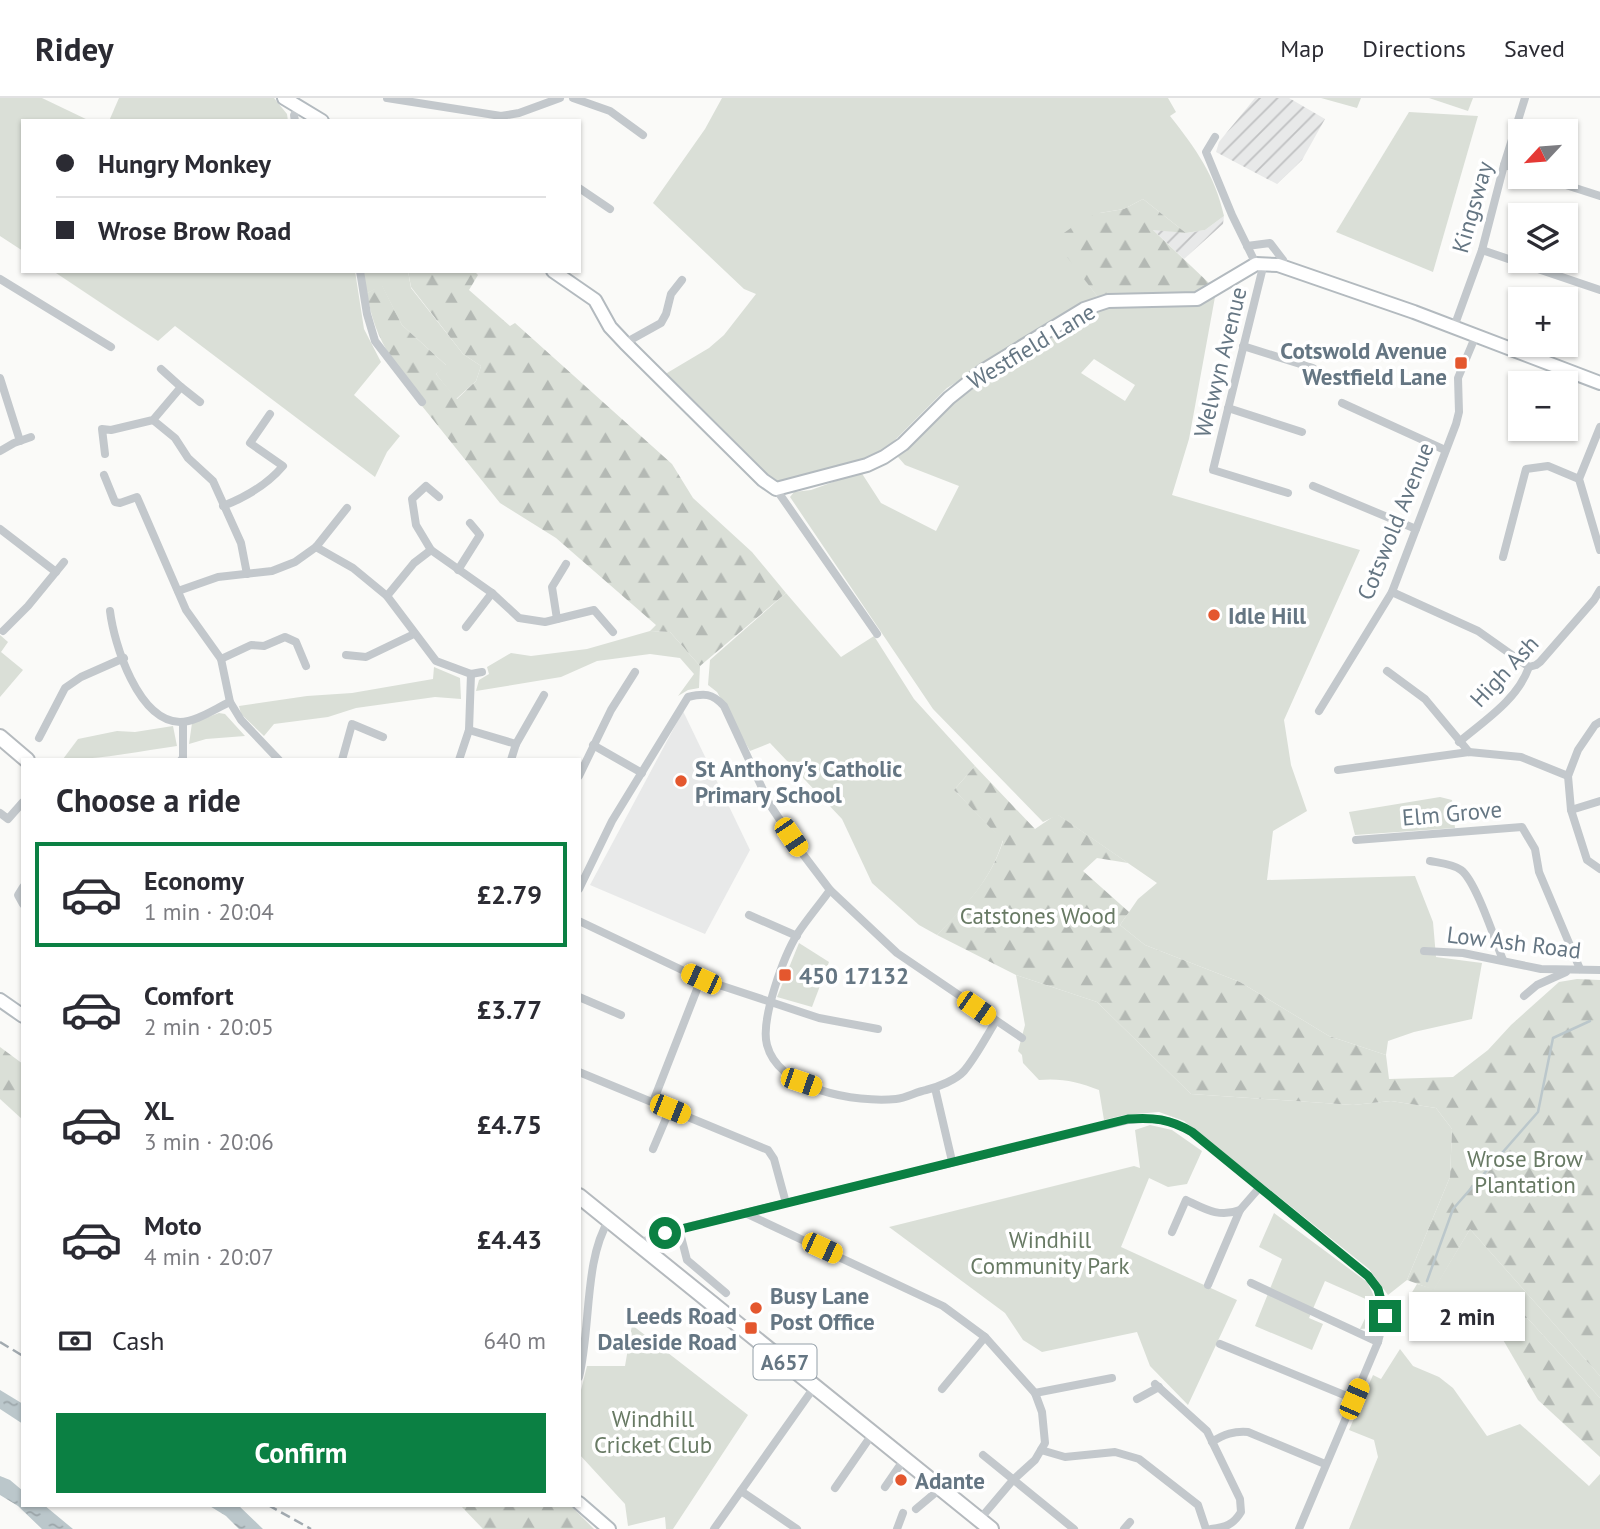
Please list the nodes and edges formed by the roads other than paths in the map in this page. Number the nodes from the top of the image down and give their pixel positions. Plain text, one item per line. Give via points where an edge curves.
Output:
1 (284, 98) edge
2 (387, 98) edge
3 (560, 98) edge
4 (573, 98) edge
5 (1525, 98) edge
6 (453, 110) junction
7 (297, 114) edge
8 (521, 117) edge
9 (315, 119) edge
10 (451, 119) edge
11 (643, 135) dead end
12 (1215, 137) dead end
13 (1504, 164) junction
14 (1508, 165) edge
15 (581, 189) edge
16 (1578, 189) edge
17 (1600, 196) edge
18 (610, 209) dead end
19 (1247, 246) junction
20 (1482, 250) junction
21 (1283, 260) dead end
22 (1260, 264) junction
23 (360, 273) edge
24 (556, 273) edge
25 (0, 279) edge
26 (682, 281) dead end
27 (1600, 290) edge
28 (1454, 327) junction
29 (1476, 335) junction
30 (625, 344) junction
31 (1243, 346) junction
32 (111, 347) dead end
33 (1313, 368) dead end
34 (161, 369) dead end
35 (0, 378) edge
36 (1600, 383) edge
37 (181, 387) junction
38 (200, 402) dead end
39 (422, 402) dead end
40 (1342, 403) dead end
41 (1228, 408) junction
42 (270, 414) dead end
43 (153, 420) junction
44 (1600, 427) edge
45 (1302, 432) dead end
46 (31, 437) dead end
47 (20, 441) junction
48 (1445, 450) junction
49 (0, 451) edge
50 (105, 454) dead end
51 (104, 475) dead end
52 (1579, 480) junction
53 (1313, 486) dead end
54 (776, 489) junction
55 (1288, 493) dead end
56 (439, 497) dead end
57 (223, 506) junction
58 (347, 508) dead end
59 (471, 523) dead end
60 (0, 529) edge
61 (1416, 529) junction
62 (316, 547) junction
63 (431, 550) junction
64 (1600, 550) edge
65 (1503, 557) dead end
66 (64, 562) dead end
67 (566, 564) dead end
68 (458, 570) junction
69 (56, 572) junction
70 (247, 573) junction
71 (1600, 590) edge
72 (178, 591) junction
73 (1392, 592) junction
74 (492, 593) junction
75 (387, 596) junction
76 (110, 611) dead end
77 (557, 619) junction
78 (466, 627) dead end
79 (3, 631) dead end
80 (613, 632) dead end
81 (414, 634) junction
82 (877, 634) dead end
83 (346, 655) dead end
84 (124, 658) junction
85 (221, 659) junction
86 (306, 666) dead end
87 (1529, 667) junction
88 (635, 671) dead end
89 (1387, 671) dead end
90 (482, 672) dead end
91 (471, 674) junction
92 (544, 695) dead end
93 (230, 702) junction
94 (1318, 711) dead end
95 (183, 722) junction
96 (1600, 722) edge
97 (469, 730) junction
98 (0, 737) edge
99 (383, 737) dead end
100 (39, 738) dead end
101 (1459, 742) junction
102 (516, 744) junction
103 (593, 745) junction
104 (1469, 752) junction
105 (25, 758) edge
106 (183, 758) edge
107 (277, 758) edge
108 (343, 758) edge
109 (460, 758) edge
110 (512, 758) edge
111 (1338, 770) dead end
112 (581, 772) edge
113 (642, 773) junction
114 (1568, 776) junction
115 (1600, 801) edge
116 (21, 804) edge
117 (1571, 810) junction
118 (0, 813) edge
119 (1356, 840) dead end
120 (1430, 861) dead end
121 (1600, 869) edge
122 (581, 885) edge
123 (830, 890) junction
124 (750, 915) dead end
125 (581, 922) edge
126 (797, 936) junction
127 (1424, 951) dead end
128 (1503, 960) junction
129 (1580, 969) junction
130 (1568, 970) junction
131 (1600, 970) edge
132 (701, 979) junction
133 (1524, 996) dead end
134 (581, 999) edge
135 (0, 1000) edge
136 (770, 1002) junction
137 (21, 1015) edge
138 (621, 1015) dead end
139 (996, 1021) junction
140 (878, 1028) dead end
141 (1022, 1038) dead end
142 (581, 1073) edge
143 (935, 1088) junction
144 (653, 1102) junction
145 (670, 1109) junction
146 (653, 1149) dead end
147 (952, 1161) junction
148 (1260, 1187) junction
149 (581, 1198) edge
150 (786, 1203) junction
151 (1240, 1210) junction
152 (745, 1213) junction
153 (609, 1220) junction
154 (679, 1229) junction
155 (1172, 1232) dead end
156 (640, 1245) junction
157 (1251, 1283) dead end
158 (1208, 1285) dead end
159 (726, 1293) dead end
160 (985, 1337) junction
161 (1378, 1342) junction
162 (1220, 1344) dead end
163 (581, 1366) edge
164 (1112, 1378) dead end
165 (815, 1386) junction
166 (942, 1389) dead end
167 (1035, 1392) junction
168 (1137, 1399) dead end
169 (1354, 1399) junction
170 (873, 1433) junction
171 (1212, 1442) junction
172 (1041, 1450) junction
173 (983, 1455) dead end
174 (905, 1458) junction
175 (1325, 1464) junction
176 (1013, 1480) junction
177 (885, 1487) dead end
178 (835, 1488) dead end
179 (941, 1488) junction
180 (741, 1491) junction
181 (581, 1505) edge
182 (916, 1509) dead end
183 (903, 1513) dead end
184 (985, 1524) edge
185 (609, 1529) edge
186 (713, 1529) edge
187 (797, 1529) edge
188 (897, 1529) edge
189 (1074, 1529) edge
190 (1209, 1529) edge
191 (1299, 1529) edge

1 - 7 street
2 - 6 street
3 - 8 street
4 - 11 street via 610,111
5 - 13 street, Kingsway
6 - 8 street
6 - 10 street
7 - 9 street
12 - 19 street via 1206,152
13 - 14 street
13 - 20 street, Kingsway
15 - 18 street
16 - 17 street
19 - 21 street via 1270,243
19 - 22 street
20 - 27 street
20 - 28 street, Kingsway
22 - 28 street via 1278,265
22 - 31 street, Welwyn Avenue
22 - 54 street, Westfield Lane via 1197,299 1108,301 1084,309 985,370 884,457
23 - 39 street via 375,341
24 - 30 street via 595,300
25 - 32 street
26 - 30 street via 671,294 661,323
28 - 29 street
29 - 36 street
29 - 48 street, Cotswold Avenue via 1458,378 1459,412
30 - 54 street
31 - 33 street
31 - 41 street, Welwyn Avenue
34 - 37 street
35 - 47 street
37 - 38 street
37 - 43 street
40 - 48 street
41 - 45 street
41 - 55 street, Welwyn Avenue via 1213,470
42 - 57 street via 250,443 283,466 243,498
43 - 50 street via 102,429
43 - 57 street via 213,481
44 - 52 street
46 - 47 street
47 - 49 street
48 - 61 street, Cotswold Avenue
51 - 72 street via 115,502 137,497
52 - 64 street
52 - 65 street via 1548,466 1526,469
53 - 61 street
54 - 82 street
56 - 63 street via 426,486 412,499 416,525
57 - 70 street via 241,542
58 - 62 street
59 - 68 street via 480,535
60 - 69 street
61 - 73 street, Cotswold Avenue
62 - 70 street via 284,567
62 - 75 street via 353,568
63 - 68 street
63 - 75 street
66 - 69 street
67 - 77 street via 552,587
68 - 74 street
69 - 79 street
70 - 72 street
71 - 87 street, High Ash via 1541,662
72 - 85 street
73 - 87 street via 1478,631
73 - 94 street, Cotswold Avenue
74 - 77 street via 519,618
74 - 78 street
75 - 81 street
76 - 84 street
77 - 80 street via 594,610
81 - 83 street via 366,657
81 - 91 street via 436,661
84 - 95 street via 135,688 154,711
84 - 100 street via 65,688
85 - 86 street via 285,637 296,642
85 - 93 street
87 - 101 street, High Ash via 1505,704
88 - 103 street
89 - 101 street via 1425,699
90 - 91 street
91 - 97 street
92 - 102 street
93 - 95 street
93 - 107 street
95 - 106 street
96 - 114 street via 1578,750
97 - 102 street
97 - 109 street
98 - 105 main road
99 - 108 street via 352,724
101 - 104 street
102 - 110 street
103 - 112 street
103 - 113 street
104 - 111 street
104 - 114 street via 1521,757
113 - 122 street
113 - 123 street via 688,697 703,693 715,697 724,706 770,805
114 - 117 street
115 - 117 street
116 - 118 street via 8,819
117 - 121 street via 1587,860
119 - 129 street, Elm Grove via 1522,827 1535,849 1539,872
120 - 128 street via 1463,871
123 - 126 street
123 - 139 street via 897,953
124 - 126 street
125 - 132 street
126 - 136 street
127 - 128 street, Low Ash Road
128 - 130 street, Low Ash Road
129 - 130 street, Low Ash Road
129 - 131 street, Low Ash Road
130 - 133 street
132 - 136 street
132 - 144 street
134 - 138 street
135 - 137 street
136 - 140 street via 819,1018
136 - 143 street via 767,1046 781,1070 801,1082 839,1096 870,1100 899,1099
139 - 141 street
139 - 143 street via 963,1072
142 - 144 street
143 - 147 street
144 - 145 street
145 - 146 street
145 - 150 street via 768,1150
147 - 148 street via 1144,1118 1174,1122 1192,1132
147 - 150 street
148 - 151 street
148 - 161 street via 1378,1289 1385,1316
149 - 153 main road, A657
150 - 152 street
151 - 155 street via 1217,1214 1185,1200
151 - 158 street
152 - 154 street
152 - 160 street via 943,1306
153 - 156 main road, A657
153 - 163 street via 595,1251
154 - 156 street via 650,1237
154 - 159 street via 687,1260
156 - 165 main road, A657
157 - 161 street
160 - 166 street
160 - 167 street
161 - 169 street
162 - 169 street
164 - 167 street
165 - 170 main road, A657
165 - 180 street
167 - 172 street via 1045,1433
168 - 171 street via 1157,1385 1199,1422
169 - 175 street
170 - 174 main road, A657
170 - 178 street
171 - 175 street via 1222,1435 1248,1432
171 - 190 street via 1240,1499 1241,1512 1226,1527
172 - 176 street
172 - 190 street via 1065,1457 1115,1452 1139,1459 1198,1505
173 - 176 street
174 - 177 street
174 - 179 main road, A657
175 - 191 street
176 - 184 street
176 - 189 street
179 - 182 street
179 - 184 main road, A657
180 - 186 street
180 - 187 street
181 - 185 street
183 - 188 street

